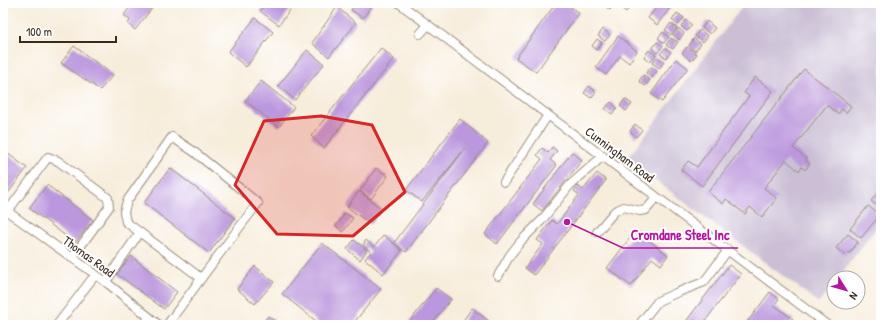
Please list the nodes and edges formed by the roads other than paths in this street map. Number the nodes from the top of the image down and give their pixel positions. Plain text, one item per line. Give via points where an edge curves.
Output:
1 (399, 3) edge
2 (428, 25) junction
3 (420, 34) dead end
4 (548, 115) junction
5 (603, 156) junction
6 (504, 182) dead end
7 (657, 197) junction
8 (5, 211) edge
9 (140, 232) junction
10 (597, 232) dead end
11 (728, 250) junction
12 (72, 258) junction
13 (95, 274) junction
14 (498, 276) dead end
15 (201, 278) junction
16 (106, 282) junction
17 (149, 317) junction
18 (57, 325) edge
19 (144, 325) edge
20 (159, 325) edge
21 (167, 325) edge
22 (639, 325) edge
23 (827, 325) edge

1 - 2 street, Cunningham Road
2 - 3 street
2 - 4 street, Cunningham Road
4 - 5 street, Cunningham Road
4 - 6 street
5 - 7 street, Cunningham Road
5 - 14 street via 570,185 521,241
7 - 10 street via 646,210 624,207 615,211
7 - 11 street, Cunningham Road
8 - 12 street, Thomas Road
8 - 12 street via 48,157 58,160 108,198 109,207
9 - 15 street
9 - 15 street via 126,222 124,212 127,201 172,137 258,203
9 - 16 street
11 - 22 street via 704,282 658,301
11 - 23 street, Cunningham Road
12 - 13 street, Thomas Road
13 - 16 street, Thomas Road
13 - 18 street
15 - 21 street
16 - 17 street, Thomas Road
17 - 19 street
17 - 20 street, Thomas Road

